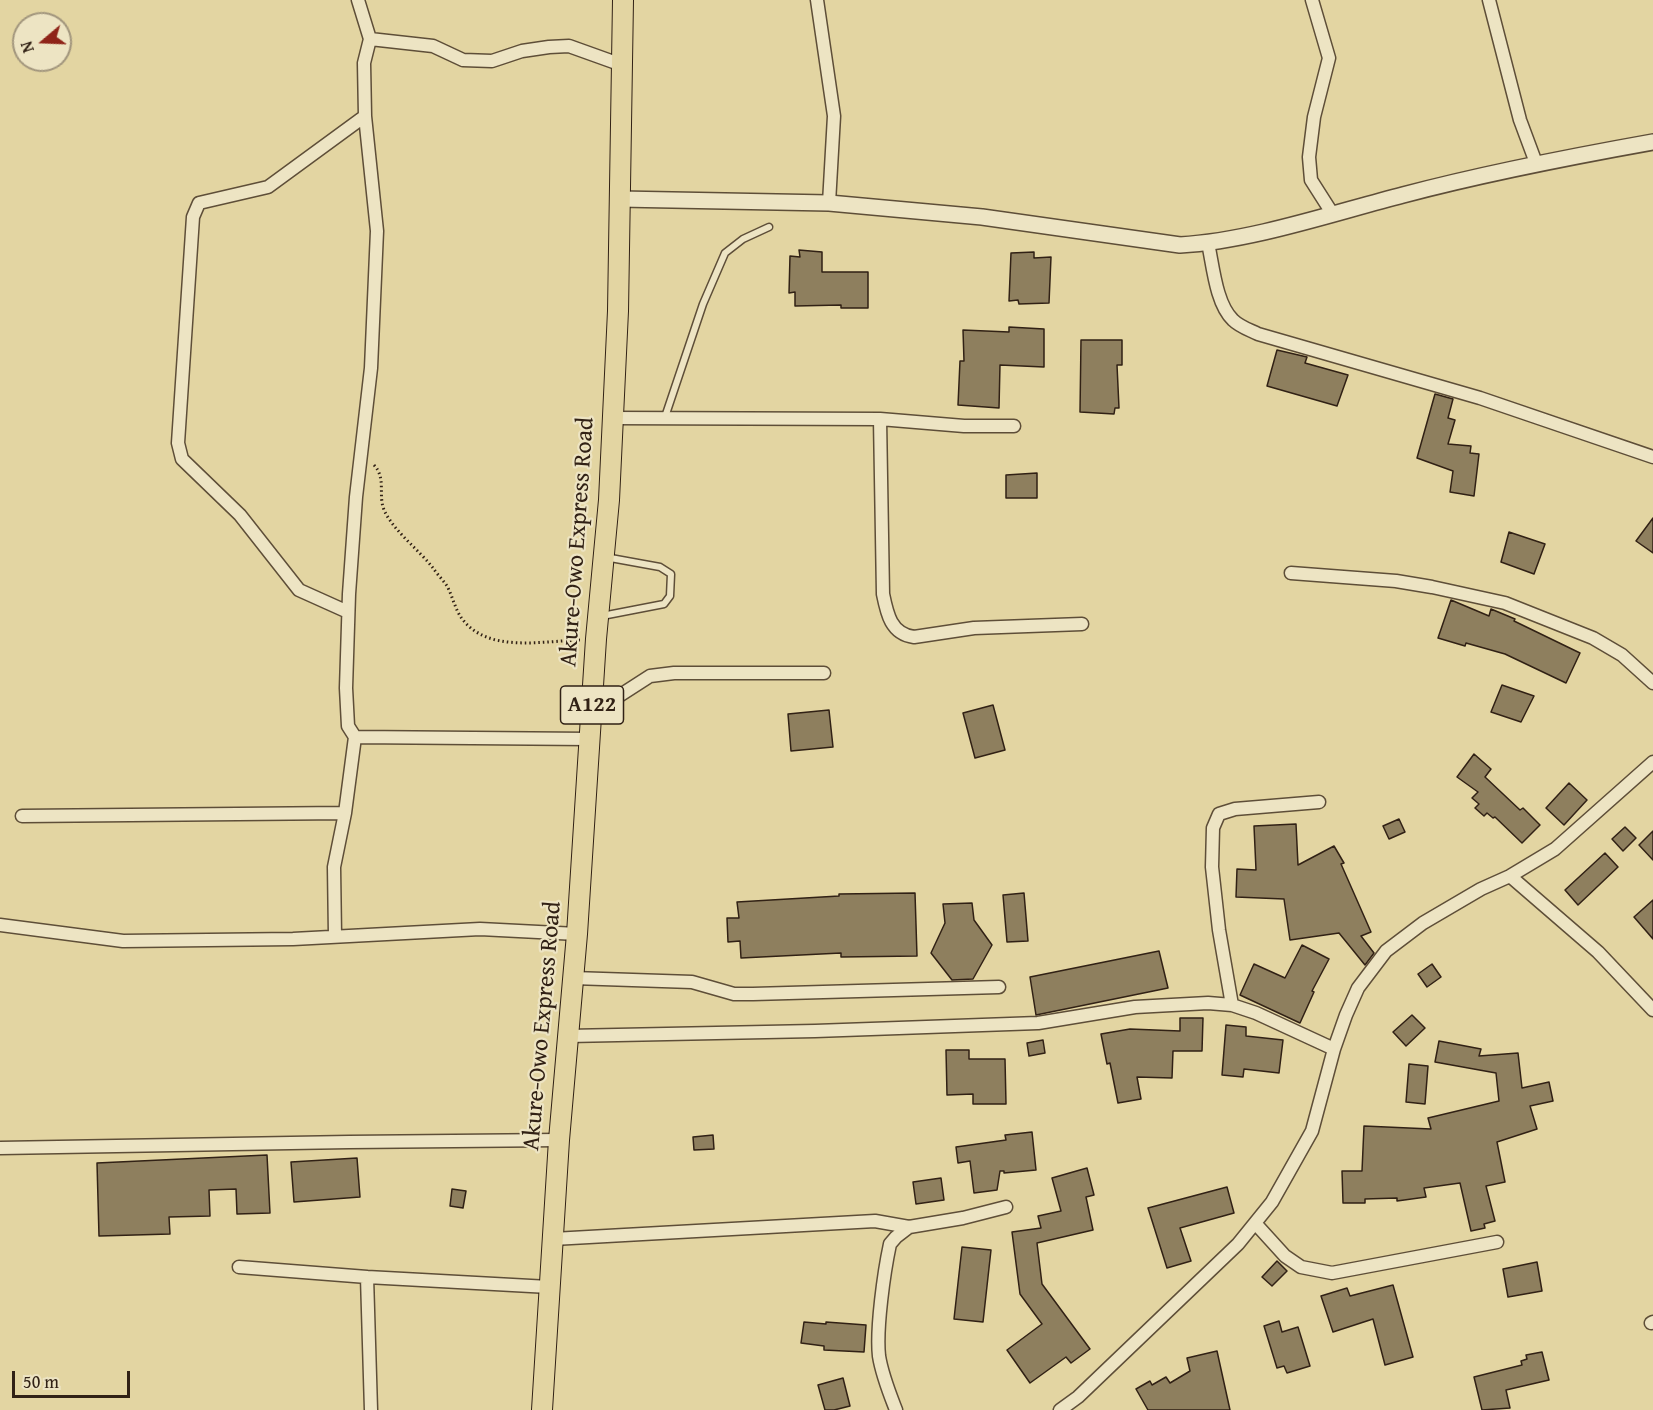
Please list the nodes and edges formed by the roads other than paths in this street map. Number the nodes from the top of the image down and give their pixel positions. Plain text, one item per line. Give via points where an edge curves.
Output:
1 (358, 0) edge
2 (623, 0) edge
3 (818, 0) edge
4 (1312, 0) edge
5 (1489, 0) edge
6 (370, 39) junction
7 (622, 65) junction
8 (365, 116) junction
9 (1653, 142) edge
10 (1536, 163) junction
11 (620, 199) junction
12 (829, 202) junction
13 (1332, 213) junction
14 (769, 227) dead end
15 (1208, 243) junction
16 (665, 417) junction
17 (612, 418) junction
18 (880, 419) junction
19 (1014, 426) dead end
20 (1653, 457) edge
21 (604, 557) junction
22 (1291, 573) dead end
23 (348, 612) junction
24 (598, 617) junction
25 (1082, 624) dead end
26 (824, 673) dead end
27 (1653, 683) edge
28 (591, 714) junction
29 (355, 736) junction
30 (590, 739) junction
31 (1651, 768) edge
32 (1319, 802) dead end
33 (345, 813) junction
34 (22, 816) dead end
35 (1510, 876) junction
36 (0, 925) edge
37 (577, 934) junction
38 (335, 936) junction
39 (573, 978) junction
40 (999, 987) dead end
41 (1232, 1005) junction
42 (1653, 1010) edge
43 (568, 1036) junction
44 (1334, 1049) junction
45 (559, 1140) junction
46 (0, 1149) edge
47 (1006, 1207) dead end
48 (1255, 1223) junction
49 (909, 1227) junction
50 (553, 1239) junction
51 (1497, 1242) dead end
52 (239, 1267) dead end
53 (367, 1277) junction
54 (549, 1287) junction
55 (1078, 1397) junction
56 (544, 1408) edge
57 (371, 1410) edge
58 (896, 1410) edge
59 (1060, 1410) edge
60 (1084, 1410) edge

1 - 6 street
2 - 7 highway, Akure-Owo Express Road / A122
3 - 12 street via 834,116
4 - 13 street via 1329,58 1314,117 1309,157 1311,180
5 - 10 street
6 - 7 street via 433,46 463,60 492,61 522,51 568,46
6 - 8 street via 364,63
7 - 11 highway, Akure-Owo Express Road / A122
8 - 23 street via 377,231 371,368
8 - 23 street via 268,187 199,203 192,217 178,444 182,459 240,515 299,590
9 - 10 street
10 - 13 street
11 - 12 street
11 - 17 highway, Akure-Owo Express Road / A122
12 - 15 street via 982,217 1180,245
13 - 15 street
14 - 16 lane via 725,253 703,304
15 - 20 street via 1223,308 1244,328 1480,398
16 - 17 street
16 - 18 street
17 - 21 highway, Akure-Owo Express Road / A122
18 - 19 street
18 - 25 street via 883,594 893,626 914,637 974,628
21 - 24 highway, Akure-Owo Express Road / A122
21 - 24 lane via 660,567 671,574 670,596 664,604
22 - 27 street via 1405,583 1505,603 1593,638 1622,655
23 - 29 street via 348,726
24 - 28 highway, Akure-Owo Express Road / A122
26 - 28 street via 650,676
28 - 30 highway, Akure-Owo Express Road / A122
29 - 30 street
29 - 33 street
30 - 37 highway, Akure-Owo Express Road / A122
31 - 35 street via 1555,849
32 - 41 street via 1234,809 1220,814 1213,828 1212,867
33 - 34 street
33 - 38 street via 334,867
35 - 42 street via 1598,952
35 - 44 street via 1423,923 1386,951 1358,988
36 - 38 street via 123,941
37 - 38 street via 480,929
37 - 39 highway, Akure-Owo Express Road / A122
39 - 40 street via 692,982 734,994
39 - 43 highway, Akure-Owo Express Road / A122
41 - 43 street via 1136,1007 1038,1023
41 - 44 street
43 - 45 highway, Akure-Owo Express Road / A122
44 - 48 street via 1312,1131 1272,1202
45 - 46 street
45 - 50 highway, Akure-Owo Express Road / A122
47 - 49 street
48 - 51 street via 1285,1256 1301,1267 1332,1273
48 - 55 street via 1238,1244
49 - 50 street via 875,1221
49 - 58 street via 890,1244 881,1313 879,1354
50 - 54 highway, Akure-Owo Express Road / A122
52 - 53 street
53 - 54 street
53 - 57 street
54 - 56 highway, Akure-Owo Express Road / A122
55 - 59 street
55 - 60 street

